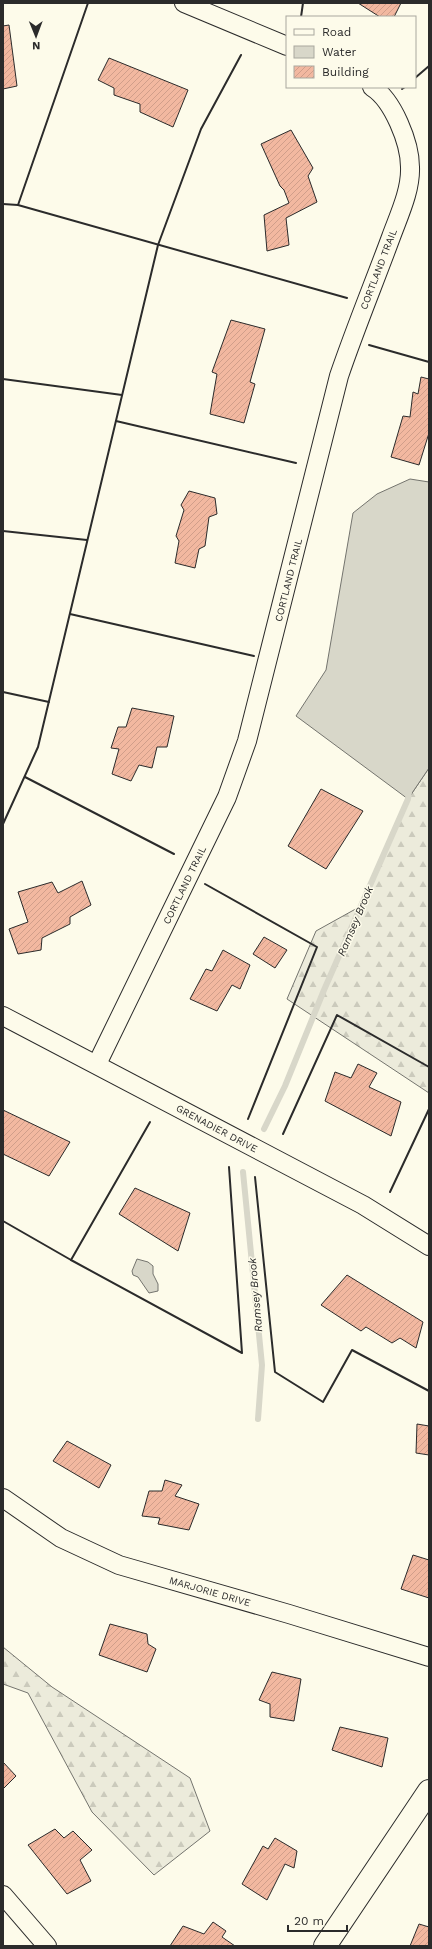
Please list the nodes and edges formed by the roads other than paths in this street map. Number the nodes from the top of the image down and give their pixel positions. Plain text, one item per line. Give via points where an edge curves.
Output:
1 (184, 3) edge
2 (286, 46) edge
3 (373, 88) edge
4 (3, 1016) edge
5 (97, 1064) junction
6 (429, 1246) edge
7 (3, 1498) edge
8 (429, 1657) edge
9 (428, 1795) edge
10 (3, 1895) edge
11 (47, 1946) edge
12 (325, 1946) edge

1 - 2 street
3 - 5 street, CORTLAND TRAIL via 390,108 405,135 410,167 405,198 339,376 247,741 227,797
4 - 5 street, GRENADIER DRIVE
5 - 6 street, GRENADIER DRIVE via 363,1205
7 - 8 street, MARJORIE DRIVE via 61,1538 120,1565
9 - 12 street
10 - 11 street

